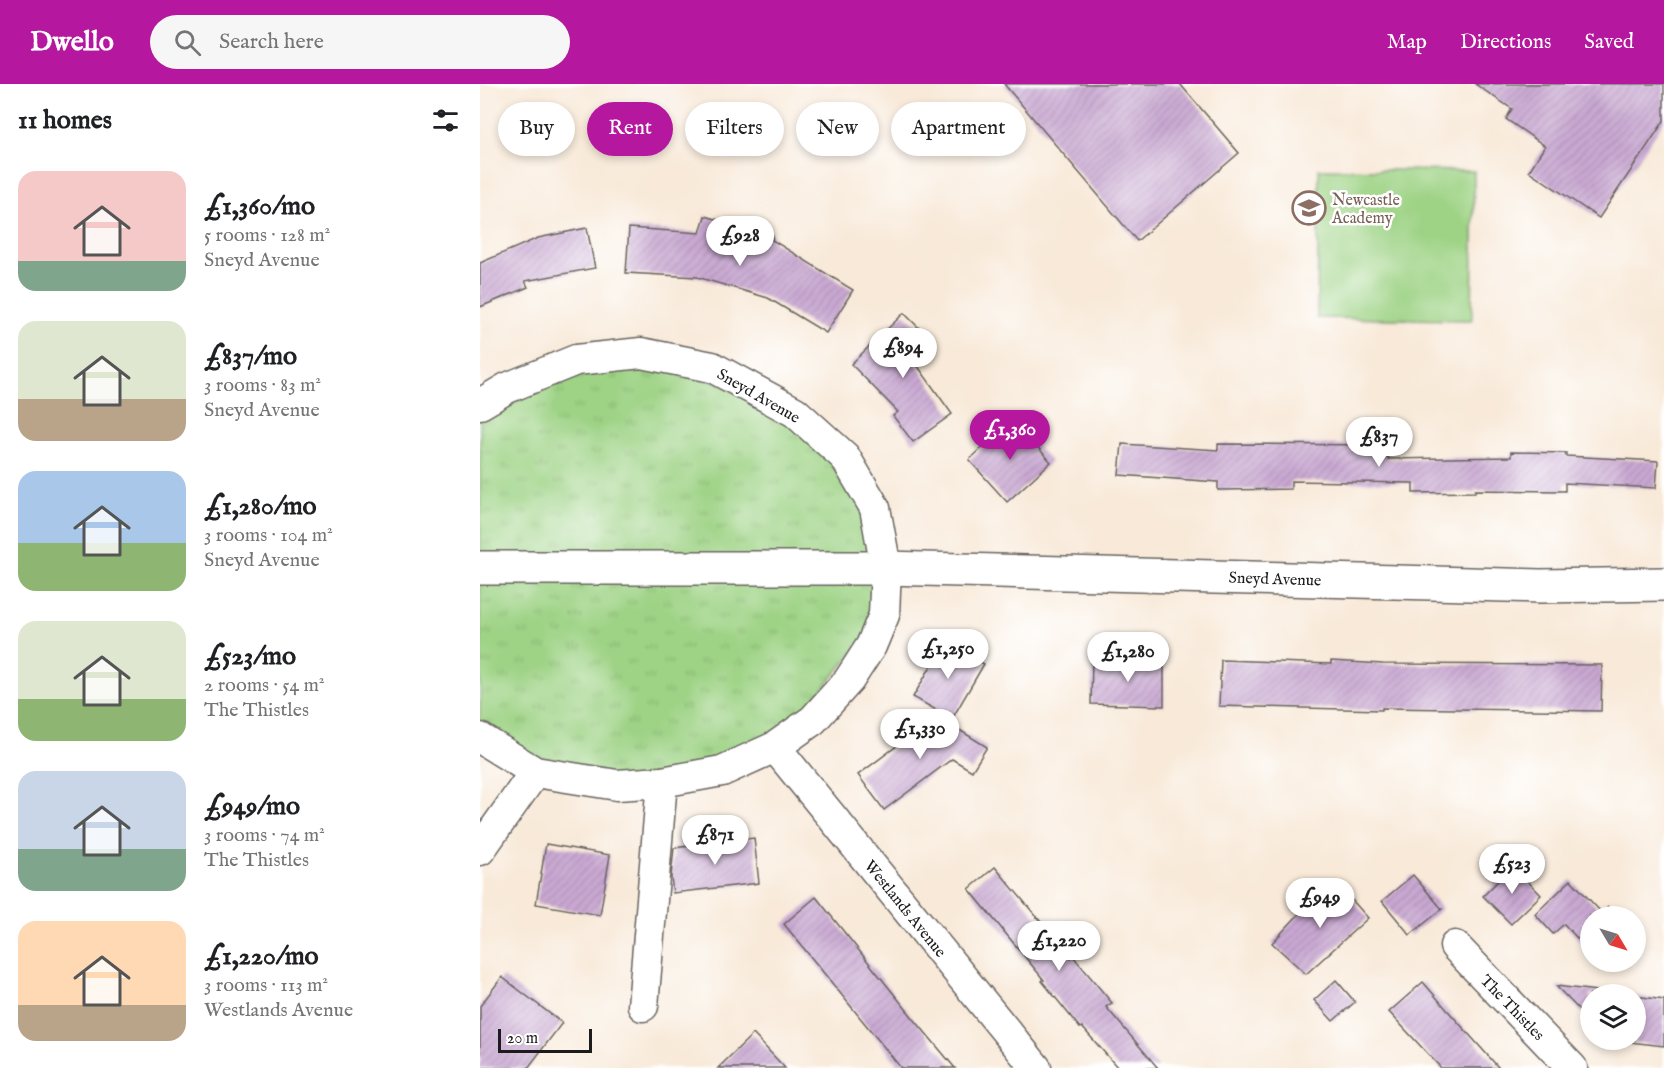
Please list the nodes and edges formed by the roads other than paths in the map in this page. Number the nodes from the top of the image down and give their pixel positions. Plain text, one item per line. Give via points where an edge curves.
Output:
1 (480, 404) edge
2 (480, 568) edge
3 (886, 568) junction
4 (1664, 584) edge
5 (480, 738) edge
6 (775, 747) junction
7 (535, 772) junction
8 (663, 782) junction
9 (480, 850) edge
10 (1455, 946) dead end
11 (643, 1006) dead end
12 (1036, 1068) edge
13 (1572, 1068) edge

1 - 3 street, Sneyd Avenue via 507,388 576,360 641,353 712,367 795,412 845,457 874,508
2 - 3 street, Sneyd Avenue
3 - 4 street, Sneyd Avenue via 1540,586
3 - 6 street, Sneyd Avenue via 884,615 871,646 849,680 813,720
5 - 7 street, Sneyd Avenue
6 - 8 street, Sneyd Avenue via 722,771
6 - 12 street, Westlands Avenue
7 - 8 street, Sneyd Avenue via 616,785
7 - 9 street
8 - 11 street
10 - 13 street, The Thistles

